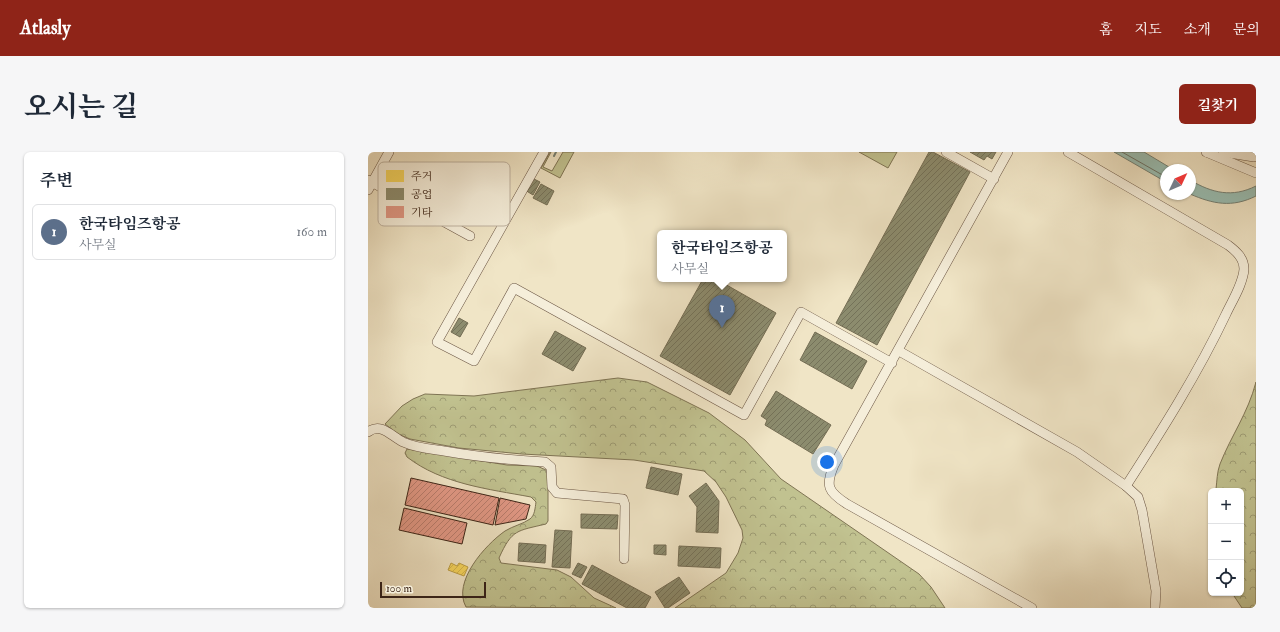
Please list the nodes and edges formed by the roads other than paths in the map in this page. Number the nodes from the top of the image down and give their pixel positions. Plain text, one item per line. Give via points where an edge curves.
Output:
1 (389, 152) edge
2 (544, 152) edge
3 (946, 152) edge
4 (1008, 152) edge
5 (1068, 152) edge
6 (1206, 152) edge
7 (1223, 152) edge
8 (1254, 158) edge
9 (383, 162) edge
10 (378, 170) edge
11 (1256, 173) edge
12 (994, 179) junction
13 (369, 184) edge
14 (378, 189) edge
15 (510, 212) edge
16 (451, 226) edge
17 (502, 226) edge
18 (470, 236) dead end
19 (899, 351) junction
20 (892, 363) junction
21 (368, 432) edge
22 (1126, 486) junction
23 (624, 559) dead end
24 (1032, 608) edge
25 (1155, 608) edge

1 - 9 street
2 - 15 street
3 - 12 street
4 - 12 street
5 - 22 street via 1228,245 1238,253 1243,263 1244,270 1239,284 1205,357 1177,408
6 - 11 street
7 - 8 street
10 - 13 street
12 - 19 street
13 - 14 street
16 - 18 street
17 - 20 street via 437,342 474,361 514,288 744,415 801,312
19 - 20 street
19 - 22 street via 1061,442
20 - 24 street via 834,465 829,479 832,494
21 - 23 street via 382,428 416,447 485,458 545,462 551,467 552,487 557,493 623,499
22 - 25 street via 1138,497 1142,510 1156,591

